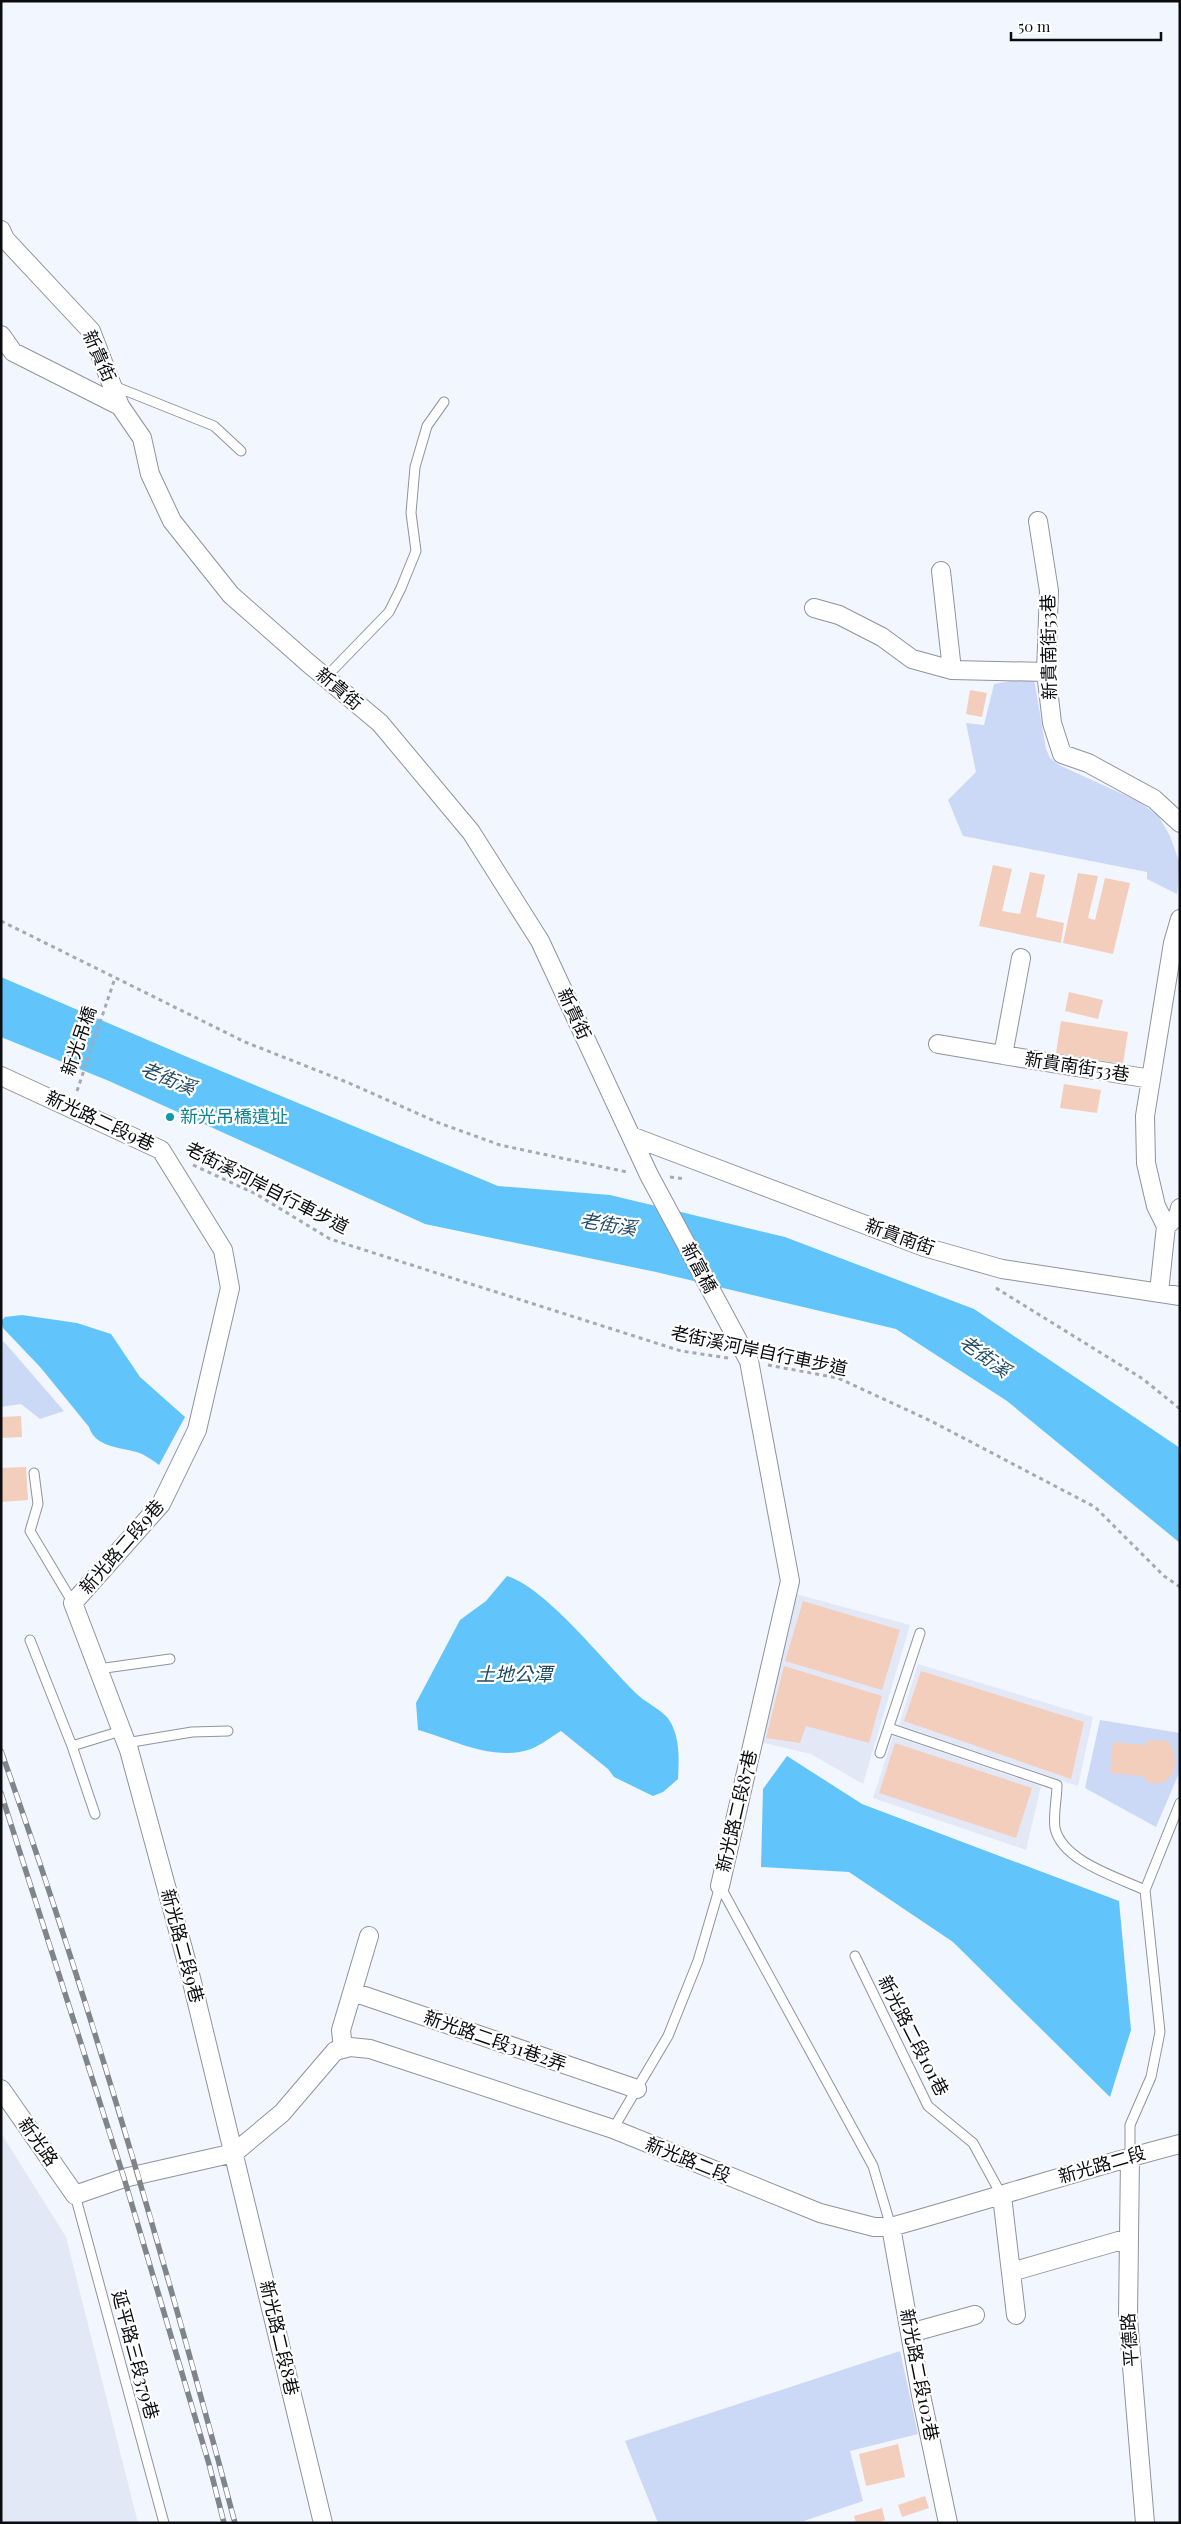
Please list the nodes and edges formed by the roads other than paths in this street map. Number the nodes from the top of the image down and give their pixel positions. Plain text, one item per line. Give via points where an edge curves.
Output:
1 (1, 230) edge
2 (1, 336) edge
3 (112, 385) junction
4 (444, 402) dead end
5 (120, 406) junction
6 (241, 451) dead end
7 (1038, 521) dead end
8 (941, 571) dead end
9 (814, 608) dead end
10 (952, 670) junction
11 (1046, 672) junction
12 (325, 678) junction
13 (1180, 823) edge
14 (1180, 919) edge
15 (1021, 958) dead end
16 (938, 1044) dead end
17 (1003, 1056) junction
18 (1, 1076) edge
19 (1151, 1079) junction
20 (631, 1136) junction
21 (649, 1175) joint
22 (1180, 1208) edge
23 (1166, 1226) junction
24 (1159, 1292) junction
25 (1180, 1296) edge
26 (749, 1361) joint
27 (34, 1473) dead end
28 (73, 1603) junction
29 (920, 1633) dead end
30 (30, 1640) dead end
31 (170, 1659) dead end
32 (98, 1669) junction
33 (889, 1728) junction
34 (228, 1731) dead end
35 (124, 1737) junction
36 (72, 1746) junction
37 (880, 1753) dead end
38 (1180, 1803) edge
39 (95, 1814) dead end
40 (720, 1886) junction
41 (1145, 1890) junction
42 (369, 1936) dead end
43 (855, 1956) dead end
44 (353, 1992) junction
45 (343, 2049) junction
46 (1, 2089) edge
47 (637, 2089) junction
48 (613, 2130) junction
49 (1180, 2144) edge
50 (234, 2153) junction
51 (1130, 2157) junction
52 (75, 2195) junction
53 (1002, 2196) junction
54 (892, 2227) junction
55 (1129, 2238) junction
56 (1018, 2270) dead end
57 (975, 2315) dead end
58 (1016, 2315) dead end
59 (910, 2333) junction
60 (164, 2523) edge
61 (323, 2523) edge
62 (948, 2523) edge
63 (1145, 2523) edge

1 - 3 street, 新貴街 via 91,331
2 - 5 street via 13,352
3 - 5 street, 新貴街
3 - 6 lane via 214,426
4 - 12 lane via 427,426 415,467 411,514 416,551 401,588 389,612
5 - 12 street, 新貴街 via 142,438 150,474 172,521 231,595
7 - 11 street, 新貴南街53巷 via 1049,591
8 - 10 street
9 - 10 street via 838,615 882,637 912,659
10 - 11 street
11 - 13 street, 新貴南街53巷 via 1052,723 1062,754 1088,763 1154,798
12 - 20 street, 新貴街 via 380,722 470,832 540,942
14 - 19 street, 新貴南街53巷 via 1173,943
15 - 17 street, 新貴南街53巷
16 - 17 street, 新貴南街53巷
17 - 19 street, 新貴南街53巷
18 - 28 street, 新光路二段9巷 via 161,1150 223,1250 230,1288 198,1430 161,1504
19 - 23 street, 新貴南街53巷 via 1145,1116 1146,1163 1156,1206
20 - 21 street, 新貴街
20 - 24 street, 新貴南街 via 924,1247 1002,1270
21 - 26 street, 新富橋
22 - 23 street via 1178,1216
23 - 24 street
24 - 25 street, 新貴南街
26 - 40 street, 新光路二段87巷 via 790,1581
27 - 28 lane via 38,1504 30,1530
28 - 32 street, 新光路二段9巷
29 - 33 lane
30 - 36 lane
31 - 32 lane
32 - 35 street, 新光路二段9巷
33 - 37 lane
33 - 41 lane via 1057,1784 1055,1827 1063,1847 1086,1863
34 - 35 lane
35 - 36 lane
35 - 50 street, 新光路二段9巷 via 191,1978
36 - 39 lane
38 - 41 lane
40 - 47 lane via 698,1961 668,2036
40 - 54 lane, 新光路二段87巷 via 873,2166
41 - 51 lane via 1160,2032 1152,2077 1130,2125
42 - 44 street
43 - 53 lane, 新光路二段101巷 via 928,2106 973,2143
44 - 45 street via 341,2030
44 - 47 street, 新光路二段31巷2弄
45 - 48 street, 新光路二段 via 370,2049
45 - 50 street via 335,2052 282,2113
46 - 52 street, 新光路
47 - 48 lane
48 - 54 street, 新光路二段 via 820,2213 874,2227
49 - 51 street, 新光路二段
50 - 52 street via 124,2178
50 - 61 street, 新光路二段8巷
51 - 53 street, 新光路二段
51 - 55 street, 平德路
52 - 60 lane, 延平路三段379巷
53 - 54 street, 新光路二段
53 - 58 street
54 - 59 street, 新光路二段102巷
55 - 56 street
55 - 63 street, 平德路 via 1128,2318
57 - 59 street
59 - 62 street, 新光路二段102巷

